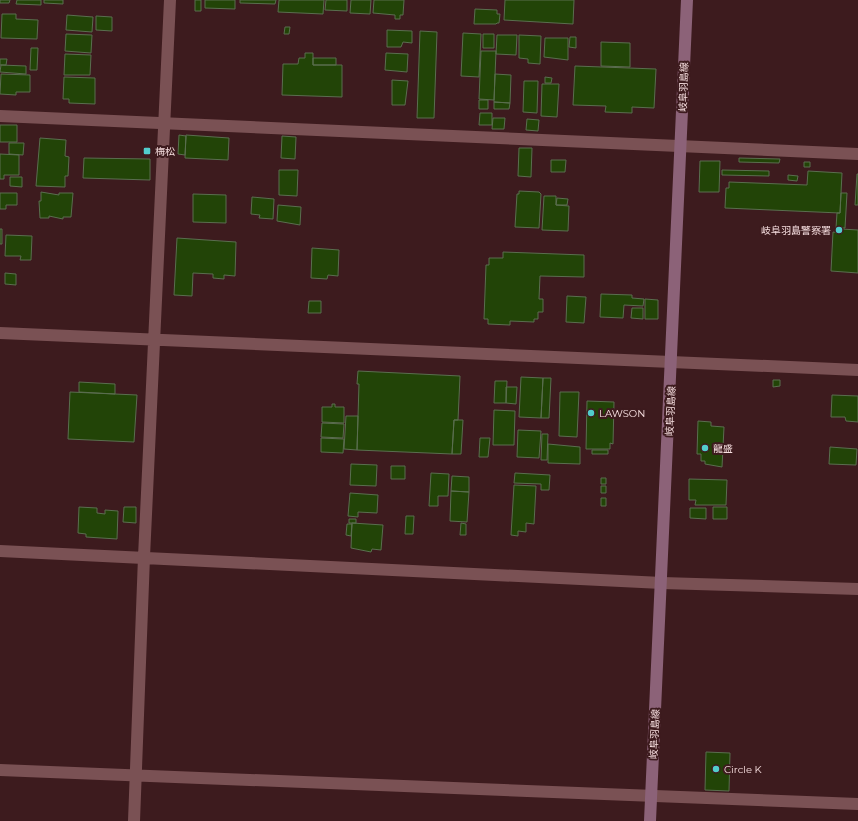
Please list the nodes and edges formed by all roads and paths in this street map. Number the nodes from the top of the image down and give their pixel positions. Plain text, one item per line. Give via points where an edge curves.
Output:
1 (170, 0) edge
2 (687, 0) edge
3 (0, 116) edge
4 (165, 123) junction
5 (681, 147) junction
6 (858, 154) edge
7 (0, 333) edge
8 (154, 340) junction
9 (672, 362) junction
10 (858, 370) edge
11 (0, 551) edge
12 (144, 557) junction
13 (662, 583) junction
14 (858, 589) edge
15 (0, 770) edge
16 (136, 775) junction
17 (651, 795) junction
18 (858, 804) edge
19 (134, 821) edge
20 (650, 821) edge

1 - 4 street
2 - 5 main road, 岐阜羽島線
3 - 4 street
4 - 5 street
4 - 8 street
5 - 6 street
5 - 9 main road, 岐阜羽島線
7 - 8 street
8 - 9 street
8 - 12 street
9 - 10 street
9 - 13 main road, 岐阜羽島線
11 - 12 street
12 - 13 street
12 - 16 street
13 - 14 street
13 - 17 main road, 岐阜羽島線
15 - 16 street
16 - 17 street
16 - 19 street
17 - 18 street
17 - 20 main road, 岐阜羽島線

